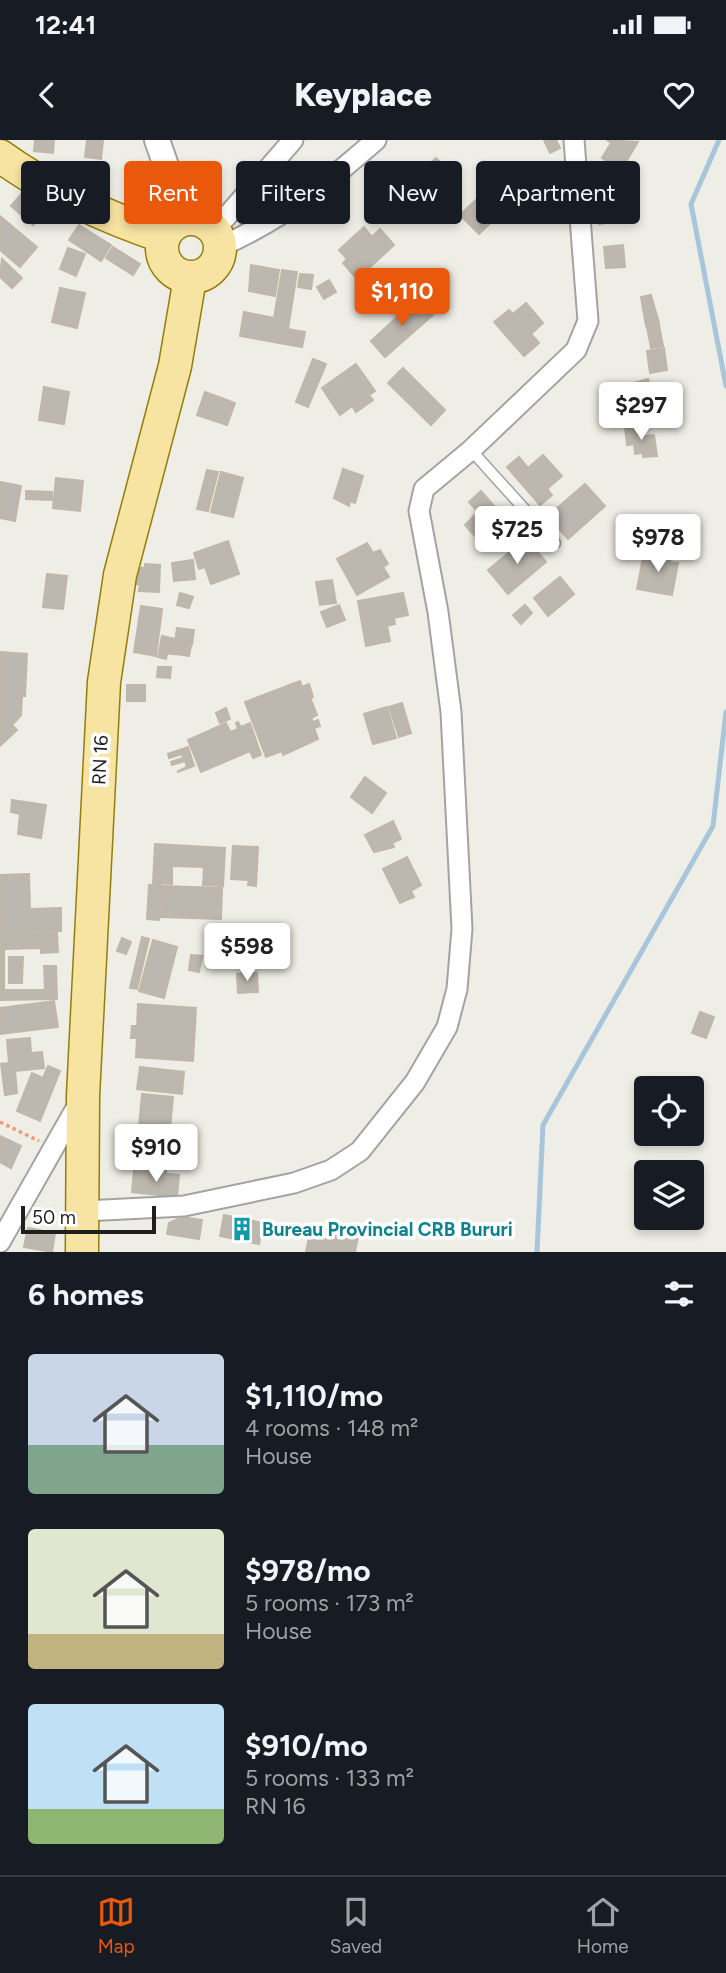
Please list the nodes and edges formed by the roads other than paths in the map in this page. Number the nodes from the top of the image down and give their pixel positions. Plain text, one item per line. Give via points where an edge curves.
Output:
1 (157, 140) edge
2 (293, 140) edge
3 (376, 140) edge
4 (574, 140) edge
5 (0, 156) edge
6 (175, 228) junction
7 (217, 239) junction
8 (190, 278) junction
9 (471, 450) junction
10 (555, 542) dead end
11 (83, 1096) junction
12 (84, 1211) junction
13 (0, 1242) edge
14 (82, 1252) edge

1 - 6 street
2 - 7 street
3 - 7 street via 310,197 266,226
4 - 9 street via 589,321 576,350
5 - 6 main road via 29,177 106,216
6 - 7 main road via 201,221
6 - 8 main road via 162,246 166,264
7 - 8 main road via 215,265
8 - 11 main road, RN 16 / RN 16 via 175,366 120,575 104,682
9 - 10 lane
9 - 12 street via 424,489 419,511 451,712 461,929 457,989 447,1027 415,1082 360,1151 331,1170 294,1183 184,1206
11 - 12 main road, RN 16 / RN 16
11 - 13 street
12 - 14 main road, RN 16 / RN 16

